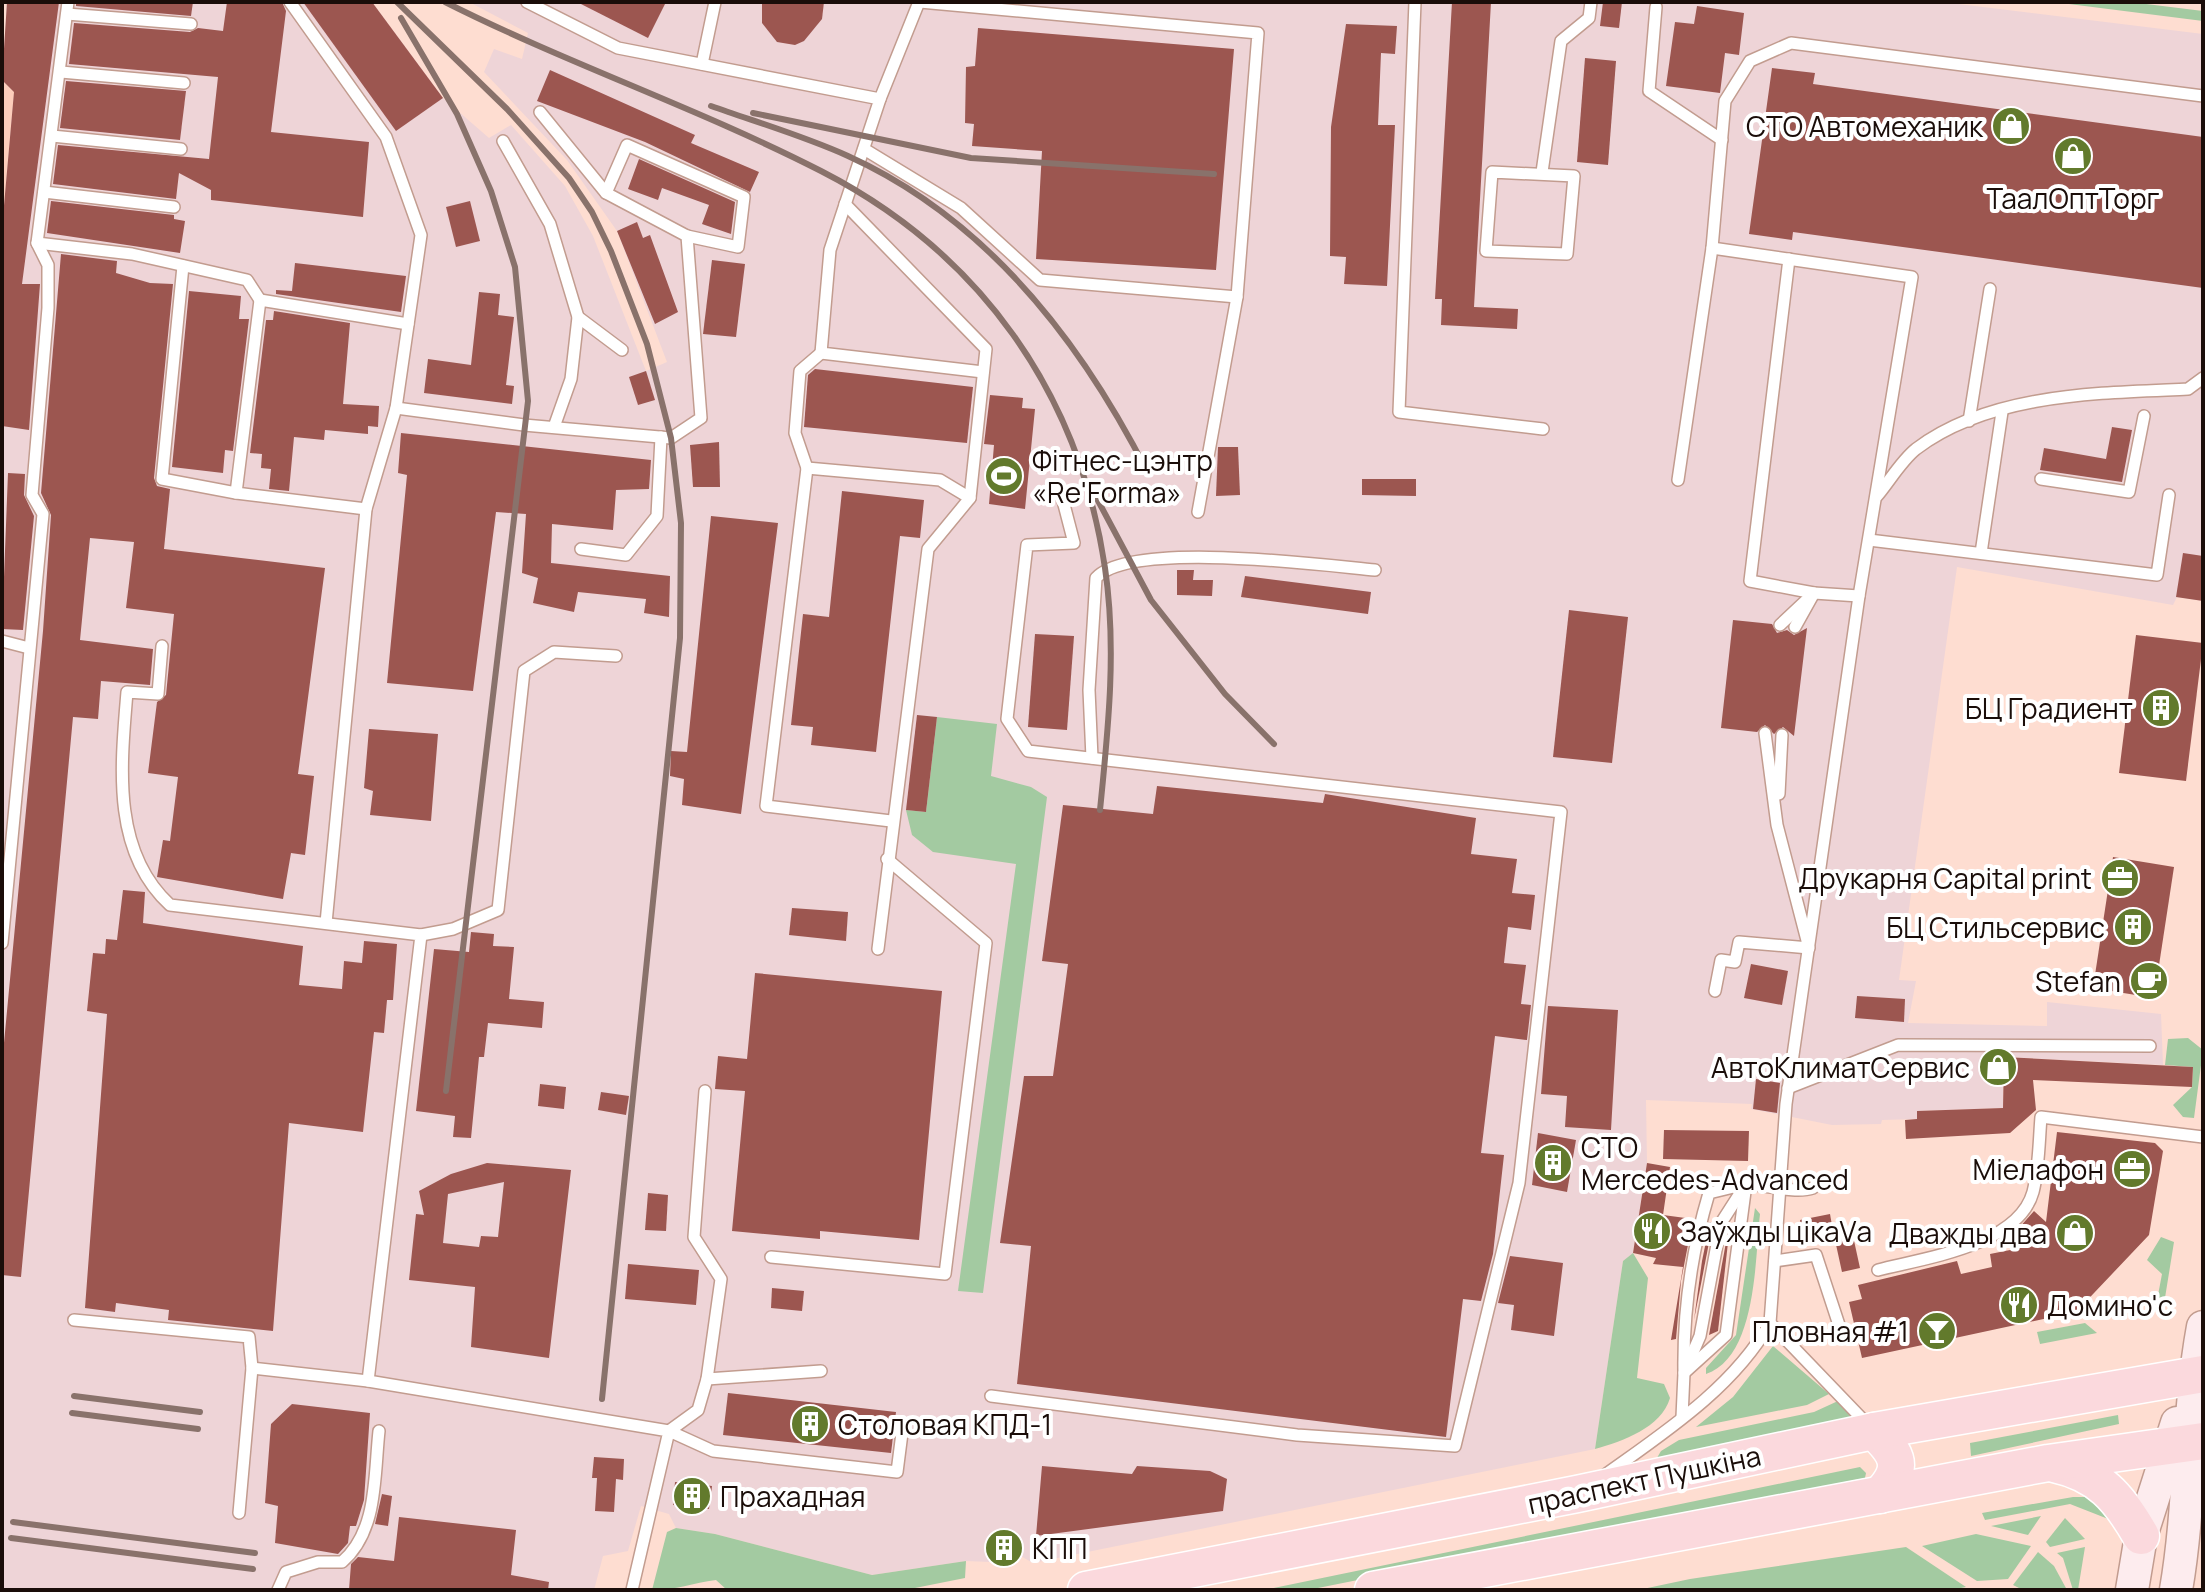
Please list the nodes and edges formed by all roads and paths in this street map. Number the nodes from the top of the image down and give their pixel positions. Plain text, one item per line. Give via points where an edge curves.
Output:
1 (290, 2) edge
2 (527, 2) edge
3 (715, 2) edge
4 (919, 2) edge
5 (1415, 2) edge
6 (1591, 2) edge
7 (1656, 7) dead end
8 (68, 8) edge
9 (191, 24) dead end
10 (702, 64) junction
11 (61, 72) junction
12 (184, 83) dead end
13 (2203, 96) edge
14 (880, 99) junction
15 (540, 112) dead end
16 (52, 136) junction
17 (1722, 140) junction
18 (503, 141) dead end
19 (181, 149) dead end
20 (864, 149) junction
21 (1542, 172) junction
22 (44, 192) junction
23 (606, 193) junction
24 (845, 204) junction
25 (174, 207) dead end
26 (687, 236) junction
27 (37, 243) junction
28 (1712, 248) junction
29 (1789, 259) junction
30 (183, 266) junction
31 (1990, 289) dead end
32 (1237, 297) junction
33 (260, 300) junction
34 (578, 317) junction
35 (408, 324) junction
36 (622, 350) dead end
37 (821, 353) junction
38 (983, 372) junction
39 (2203, 378) edge
40 (396, 408) junction
41 (2002, 412) junction
42 (2144, 416) dead end
43 (1969, 421) junction
44 (554, 427) junction
45 (1543, 429) dead end
46 (661, 437) junction
47 (807, 468) junction
48 (2041, 479) dead end
49 (1678, 480) dead end
50 (236, 493) junction
51 (1057, 493) dead end
52 (2169, 495) dead end
53 (1876, 497) junction
54 (970, 498) junction
55 (366, 509) junction
56 (1198, 512) dead end
57 (1869, 540) junction
58 (581, 549) dead end
59 (1981, 553) junction
60 (1375, 570) dead end
61 (1814, 593) junction
62 (1859, 596) junction
63 (1780, 625) dead end
64 (1795, 627) dead end
65 (2, 641) edge
66 (162, 646) dead end
67 (29, 648) junction
68 (616, 656) dead end
69 (1765, 733) dead end
70 (1782, 735) dead end
71 (1092, 758) junction
72 (891, 821) junction
73 (1777, 825) junction
74 (887, 859) junction
75 (326, 923) junction
76 (421, 935) junction
77 (2, 943) edge
78 (1809, 948) junction
79 (878, 949) dead end
80 (1715, 991) dead end
81 (2150, 1046) dead end
82 (1788, 1088) junction
83 (705, 1091) dead end
84 (2203, 1137) edge
85 (1746, 1184) junction
86 (1777, 1186) junction
87 (1813, 1188) dead end
88 (771, 1257) dead end
89 (1775, 1261) junction
90 (1878, 1270) dead end
91 (74, 1320) dead end
92 (1770, 1323) junction
93 (2203, 1327) edge
94 (1841, 1331) dead end
95 (252, 1368) junction
96 (821, 1371) dead end
97 (1684, 1373) junction
98 (2199, 1375) edge
99 (707, 1379) junction
100 (368, 1381) junction
101 (991, 1396) dead end
102 (1682, 1417) junction
103 (379, 1431) dead end
104 (669, 1431) junction
105 (1874, 1431) junction
106 (902, 1433) dead end
107 (2187, 1444) edge
108 (2048, 1463) junction
109 (1577, 1494) junction
110 (1880, 1495) junction
111 (239, 1513) dead end
112 (2141, 1536) junction
113 (278, 1590) edge
114 (632, 1590) edge
115 (1086, 1590) edge
116 (1373, 1590) edge
117 (2132, 1590) edge
118 (2176, 1590) edge

1 - 35 lane via 386,137 421,235
2 - 10 lane via 618,48
3 - 10 lane
4 - 14 lane
4 - 32 lane via 1258,33
5 - 45 lane via 1399,412
6 - 21 lane via 1589,18 1561,41
7 - 17 lane via 1649,91
8 - 9 lane
8 - 11 lane
10 - 14 lane
11 - 12 lane
11 - 16 lane
13 - 17 lane via 1791,43 1750,61 1725,101
14 - 20 lane
15 - 23 lane
16 - 19 lane
16 - 22 lane
17 - 28 lane
18 - 34 lane via 550,224
20 - 24 lane
20 - 32 lane via 961,208 1040,280
21 - 21 lane via 1492,172 1486,251 1567,254 1574,176
22 - 25 lane
22 - 27 lane
23 - 26 lane
23 - 26 lane via 627,145 744,197 738,247
24 - 37 lane via 830,250
24 - 38 lane via 986,349
26 - 46 lane via 701,418 671,438
27 - 30 lane
27 - 67 lane via 48,265 48,308 32,495 43,514
28 - 29 lane
28 - 49 lane
29 - 53 lane via 1912,277
29 - 61 lane via 1750,581
30 - 33 lane via 247,280
30 - 50 lane via 162,479
31 - 43 lane
32 - 56 lane
33 - 35 lane
33 - 50 lane
34 - 36 lane
34 - 44 lane via 571,379
35 - 40 lane
37 - 38 lane
37 - 47 lane via 800,371 795,433
38 - 54 lane
39 - 41 lane via 2188,389 2062,395
40 - 44 lane
40 - 55 lane
41 - 43 lane
41 - 59 lane
42 - 48 lane via 2129,492
43 - 53 lane via 1915,450
44 - 46 lane
46 - 58 lane via 657,516 626,555
47 - 54 lane via 940,480
47 - 72 lane via 766,806
50 - 55 lane
51 - 71 lane via 1074,543 1027,545 1007,719 1028,751
52 - 59 lane via 2157,575
53 - 57 lane
54 - 72 lane via 928,549
55 - 75 lane
57 - 59 lane
57 - 62 lane
60 - 71 lane via 1264,559 1130,561 1105,568 1096,578 1089,690
61 - 62 lane
61 - 63 lane
61 - 64 lane
62 - 78 lane
65 - 67 lane
66 - 75 lane via 158,694 127,692 120,781 136,858 152,888 170,905
67 - 77 lane
68 - 76 lane via 554,652 524,671 498,910 453,929
69 - 73 lane
70 - 73 lane
71 - 101 lane via 1561,812 1519,1183 1455,1446 1297,1435
72 - 74 lane
73 - 78 lane
74 - 79 lane
74 - 88 lane via 986,943 945,1274
75 - 76 lane
76 - 100 lane
78 - 80 lane via 1739,942 1735,962 1721,960
78 - 82 lane
81 - 82 lane via 1898,1045
82 - 86 lane
83 - 99 lane via 694,1237 721,1279
84 - 90 lane via 2041,1117 2033,1194 2010,1225 1972,1246
85 - 86 lane
85 - 97 lane via 1721,1223 1700,1336
85 - 97 lane via 1726,1335
85 - 97 lane via 1709,1193 1686,1324
86 - 87 lane via 1802,1192
86 - 89 lane
89 - 92 lane
89 - 94 lane via 1816,1255
91 - 95 lane via 249,1337
92 - 102 lane via 1733,1373
92 - 105 lane
93 - 98 main road
95 - 100 lane
95 - 111 lane
96 - 99 lane
97 - 102 lane
98 - 105 main road, праспект Пушкіна
98 - 107 main road
99 - 104 lane via 698,1410
100 - 104 lane
102 - 109 lane
103 - 113 lane via 368,1527 359,1548 342,1562 318,1562 286,1572
104 - 106 lane via 713,1451 897,1472
104 - 114 lane
105 - 109 main road, праспект Пушкіна
105 - 110 main road via 1890,1448 1897,1467
107 - 108 main road, праспект Пушкіна
107 - 112 main road
107 - 118 main road via 2185,1540
108 - 110 main road, праспект Пушкіна
108 - 112 main road via 2096,1478 2114,1494
109 - 115 main road, праспект Пушкіна
110 - 116 main road, праспект Пушкіна
112 - 117 main road

